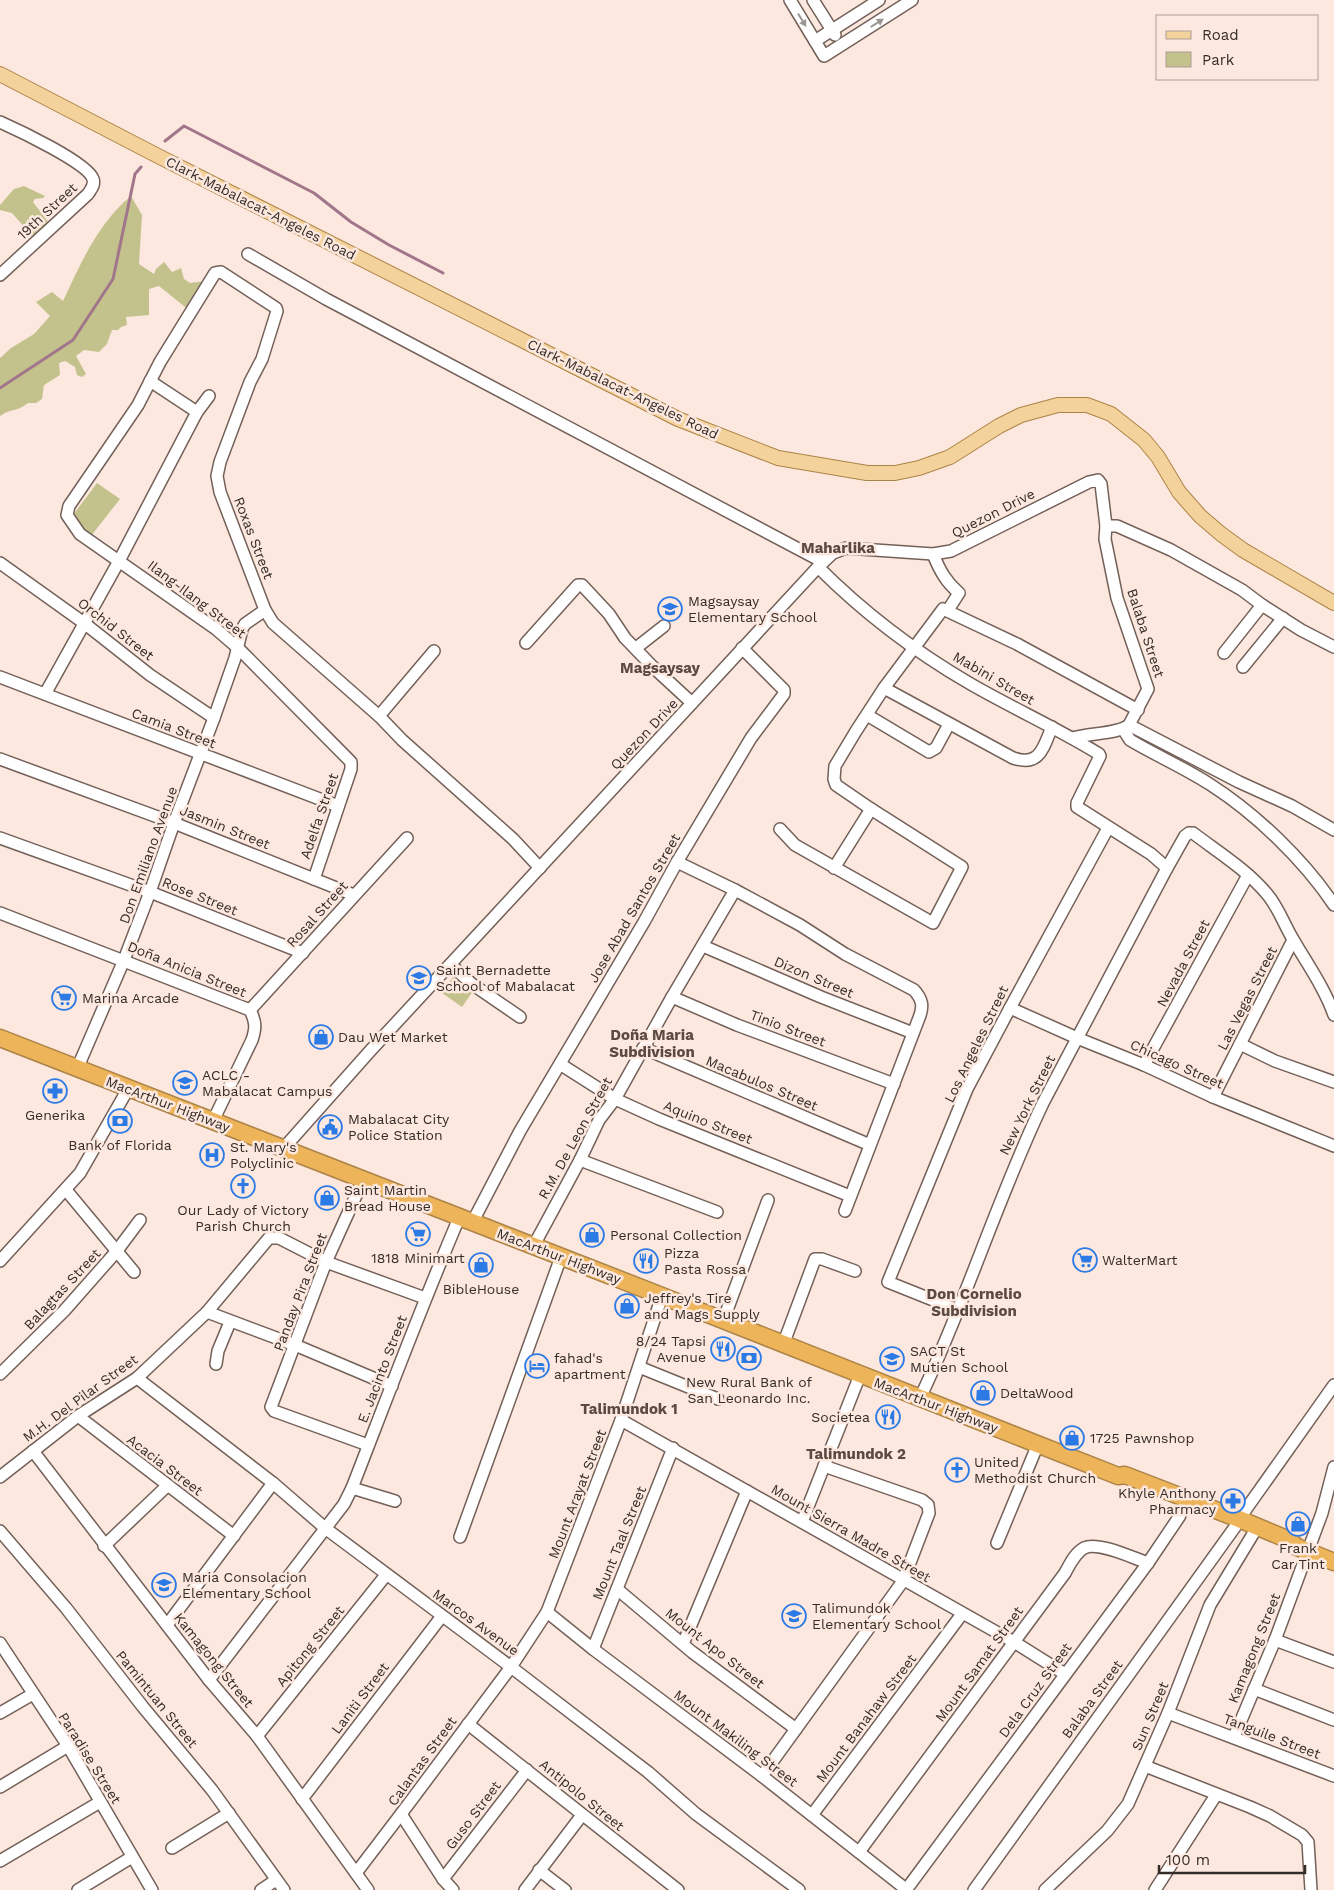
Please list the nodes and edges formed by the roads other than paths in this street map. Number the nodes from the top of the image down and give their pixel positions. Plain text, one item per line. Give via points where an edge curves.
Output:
1 (790, 0) edge
2 (813, 0) edge
3 (879, 0) edge
4 (912, 0) edge
5 (832, 30) junction
6 (815, 41) junction
7 (841, 45) junction
8 (0, 74) edge
9 (0, 122) edge
10 (248, 254) dead end
11 (0, 275) edge
12 (150, 381) junction
13 (208, 396) dead end
14 (197, 412) junction
15 (1101, 484) joint
16 (1106, 526) junction
17 (933, 554) junction
18 (119, 561) junction
19 (0, 563) edge
20 (820, 565) junction
21 (1334, 603) edge
22 (1262, 605) junction
23 (265, 610) junction
24 (948, 610) junction
25 (1283, 618) junction
26 (84, 623) junction
27 (664, 626) dead end
28 (526, 643) dead end
29 (914, 647) junction
30 (1334, 647) edge
31 (238, 648) junction
32 (636, 648) junction
33 (742, 648) junction
34 (434, 651) dead end
35 (1224, 653) dead end
36 (1243, 667) dead end
37 (0, 677) edge
38 (884, 688) junction
39 (45, 694) junction
40 (692, 703) junction
41 (1138, 710) junction
42 (867, 715) junction
43 (379, 716) junction
44 (214, 718) junction
45 (949, 724) junction
46 (1052, 727) junction
47 (1126, 727) junction
48 (1073, 738) junction
49 (201, 755) junction
50 (0, 759) edge
51 (351, 762) joint
52 (338, 806) junction
53 (871, 809) junction
54 (174, 823) junction
55 (1108, 828) junction
56 (780, 829) dead end
57 (1334, 830) edge
58 (0, 838) edge
59 (407, 838) dead end
60 (677, 862) junction
61 (540, 868) junction
62 (834, 868) junction
63 (1167, 868) junction
64 (1248, 875) junction
65 (314, 879) junction
66 (735, 890) junction
67 (150, 892) junction
68 (354, 895) junction
69 (1334, 905) edge
70 (0, 913) edge
71 (1294, 940) junction
72 (703, 946) junction
73 (303, 953) junction
74 (124, 960) junction
75 (451, 965) junction
76 (672, 997) junction
77 (1010, 1008) junction
78 (250, 1010) junction
79 (1334, 1015) edge
80 (520, 1017) dead end
81 (913, 1033) junction
82 (0, 1038) edge
83 (1077, 1038) junction
84 (1240, 1044) junction
85 (643, 1048) junction
86 (560, 1064) junction
87 (1144, 1065) junction
88 (77, 1069) junction
89 (1334, 1082) edge
90 (894, 1084) junction
91 (128, 1089) junction
92 (1213, 1097) junction
93 (615, 1099) junction
94 (213, 1121) junction
95 (870, 1145) junction
96 (1334, 1146) edge
97 (283, 1149) junction
98 (580, 1160) junction
99 (363, 1180) junction
100 (66, 1190) junction
101 (850, 1196) junction
102 (768, 1200) dead end
103 (845, 1210) dead end
104 (717, 1212) dead end
105 (140, 1220) dead end
106 (466, 1220) junction
107 (533, 1247) junction
108 (116, 1252) junction
109 (561, 1257) junction
110 (0, 1261) edge
111 (326, 1262) junction
112 (134, 1272) dead end
113 (855, 1272) dead end
114 (662, 1296) junction
115 (425, 1298) junction
116 (958, 1310) junction
117 (207, 1312) junction
118 (723, 1321) junction
119 (230, 1322) junction
120 (295, 1345) junction
121 (783, 1345) junction
122 (216, 1364) dead end
123 (639, 1367) junction
124 (0, 1374) edge
125 (860, 1375) junction
126 (136, 1378) junction
127 (1334, 1385) edge
128 (392, 1386) junction
129 (718, 1398) dead end
130 (920, 1398) junction
131 (78, 1416) junction
132 (621, 1420) junction
133 (1038, 1444) junction
134 (368, 1445) junction
135 (673, 1448) junction
136 (33, 1451) junction
137 (824, 1466) junction
138 (1334, 1467) edge
139 (1118, 1476) junction
140 (0, 1477) edge
141 (273, 1483) junction
142 (167, 1486) junction
143 (352, 1488) junction
144 (747, 1491) junction
145 (395, 1501) dead end
146 (1184, 1506) junction
147 (802, 1522) junction
148 (1237, 1523) junction
149 (325, 1528) junction
150 (0, 1531) edge
151 (1252, 1534) junction
152 (234, 1536) junction
153 (460, 1537) dead end
154 (997, 1543) dead end
155 (104, 1546) junction
156 (1302, 1549) junction
157 (1334, 1562) edge
158 (1148, 1563) junction
159 (386, 1575) junction
160 (903, 1581) junction
161 (617, 1590) junction
162 (547, 1612) junction
163 (962, 1614) junction
164 (442, 1616) junction
165 (167, 1626) junction
166 (1275, 1640) junction
167 (1014, 1642) junction
168 (0, 1643) edge
169 (683, 1644) junction
170 (593, 1649) junction
171 (1334, 1662) edge
172 (511, 1667) junction
173 (1065, 1674) junction
174 (209, 1680) junction
175 (1254, 1689) junction
176 (33, 1694) junction
177 (0, 1713) edge
178 (1168, 1713) junction
179 (1334, 1720) edge
180 (468, 1724) junction
181 (796, 1729) junction
182 (256, 1736) junction
183 (1234, 1737) junction
184 (68, 1746) junction
185 (1145, 1766) junction
186 (527, 1770) junction
187 (762, 1776) junction
188 (1334, 1776) edge
189 (0, 1787) edge
190 (1216, 1795) junction
191 (302, 1799) junction
192 (100, 1802) junction
193 (228, 1814) junction
194 (402, 1814) junction
195 (582, 1815) junction
196 (812, 1815) junction
197 (172, 1848) dead end
198 (859, 1852) junction
199 (132, 1857) junction
200 (0, 1862) edge
201 (539, 1870) junction
202 (356, 1873) junction
203 (443, 1879) junction
204 (276, 1880) junction
205 (78, 1890) edge
206 (152, 1890) edge
207 (261, 1890) edge
208 (284, 1890) edge
209 (368, 1890) edge
210 (453, 1890) edge
211 (525, 1890) edge
212 (565, 1890) edge
213 (678, 1890) edge
214 (799, 1890) edge
215 (907, 1890) edge
216 (974, 1890) edge
217 (1046, 1890) edge
218 (1155, 1890) edge
219 (1311, 1890) edge

1 -> 6 street
2 - 5 street
3 - 5 street
7 -> 4 street
5 - 6 street
5 - 7 street
6 - 7 street via 824,56
8 - 21 main road, Clark-Mabalacat-Angeles Road via 678,419 778,458 867,472 895,472 950,457 1021,415 1058,405 1087,405 1111,414 1144,440 1179,492 1221,534
9 - 11 street, 19th Street via 64,155 89,173 94,186
10 - 20 street, Mabini Street
12 - 14 street
12 - 18 street, Ilang-Ilang Street via 138,405 69,506 67,515 80,534
12 - 23 street, Roxas Street via 215,273 221,272 276,308 262,358 227,439 217,476 220,492
13 - 14 street
14 - 18 street
15 - 16 street, Balaba Street
15 - 17 street, Quezon Drive via 1098,480 1089,482 951,551
16 - 22 street via 1117,526 1171,550
16 - 41 street, Balaba Street via 1105,539 1117,598 1148,689
17 - 20 street, Quezon Drive via 846,548
17 - 24 street via 948,584 960,593
18 - 26 street
18 - 31 street, Ilang-Ilang Street
19 - 26 street, Orchid Street
20 - 29 street, Mabini Street via 863,610
20 - 33 street, Quezon Drive
22 - 25 street
22 - 35 street
23 - 31 street, Don Emiliano Avenue via 242,629
23 - 43 street, Roxas Street via 273,623
24 - 29 street via 942,609
24 - 41 street
25 - 30 street
25 - 36 street
26 - 39 street
26 - 44 street, Orchid Street via 150,675
27 - 32 street
28 - 32 street via 578,585 582,585
29 - 38 street
29 - 46 street, Mabini Street via 968,682
31 - 44 street, Don Emiliano Avenue
31 - 51 street, Ilang-Ilang Street
32 - 40 street
33 - 40 street, Quezon Drive
33 - 60 street, Jose Abad Santos Street via 784,690 784,694 751,738
34 - 43 street
37 - 39 street, Camia Street
38 - 42 street
38 - 45 street
39 - 49 street, Camia Street
40 - 61 street, Quezon Drive
41 - 47 street, Balaba Street
42 - 45 street via 929,752 936,748
42 - 53 street via 835,766 834,779 836,785
43 - 61 street, Roxas Street
44 - 49 street, Don Emiliano Avenue
45 - 46 street via 1023,761 1033,760 1039,754
46 - 48 street, Mabini Street
47 - 48 street
47 - 57 street via 1292,806
47 - 69 street via 1130,740 1212,785 1272,832
48 - 55 street, Mabini Street via 1100,756 1077,807
49 - 52 street, Camia Street
49 - 54 street, Don Emiliano Avenue
50 - 54 street, Jasmin Street
51 - 52 street, Adelfa Street
52 - 65 street, Adelfa Street
53 - 62 street
53 - 62 street via 962,867 933,923
54 - 65 street, Jasmin Street
54 - 67 street, Don Emiliano Avenue
55 - 63 street via 1151,854
55 - 77 street, Los Angeles Street
56 - 62 street via 795,845
58 - 67 street, Rose Street
59 - 68 street, Rosal Street
60 - 66 street
60 - 86 street, Jose Abad Santos Street
61 - 75 street, Quezon Drive
63 - 64 street, New York Street via 1185,836 1193,833
63 - 83 street, New York Street
64 - 71 street via 1267,894
64 - 87 street, Nevada Street
65 - 68 street, Jasmin Street
66 - 72 street, R.M. De Leon Street
66 - 81 street via 914,990 921,998 923,1008
67 - 73 street, Rose Street
67 - 74 street, Don Emiliano Avenue
68 - 73 street, Rosal Street
70 - 74 street, Doña Anicia Street
71 - 79 street
71 - 84 street, Las Vegas Street
72 - 76 street, R.M. De Leon Street
72 - 81 street, Dizon Street
73 - 78 street, Rosal Street
74 - 78 street, Doña Anicia Street
74 - 88 street, Don Emiliano Avenue
75 - 80 street via 472,984
75 - 97 street, Quezon Drive
76 - 85 street, R.M. De Leon Street
76 - 90 street, Tinio Street
77 - 83 street, Chicago Street
77 - 116 street, Los Angeles Street via 967,1089 888,1282
78 - 94 street, Doña Anicia Street via 256,1028
81 - 90 street
82 - 88 highway, MacArthur Highway
83 - 87 street, Chicago Street
83 - 116 street, New York Street via 1028,1135
84 - 89 street via 1275,1061
84 - 92 street, Las Vegas Street
85 - 93 street, R.M. De Leon Street
85 - 95 street, Macabulos Street
86 - 93 street, Aquino Street
86 - 106 street, Jose Abad Santos Street
87 - 92 street, Chicago Street
88 - 91 highway, MacArthur Highway
90 - 95 street
91 - 94 highway, MacArthur Highway
91 - 100 street via 80,1173
92 - 96 street, Chicago Street
93 - 98 street, R.M. De Leon Street via 599,1120
93 - 101 street, Aquino Street
94 - 97 highway, MacArthur Highway
95 - 101 street
97 - 99 highway, MacArthur Highway
98 - 104 street
98 - 107 street, R.M. De Leon Street
99 - 106 highway, MacArthur Highway
99 - 111 street, Panday Pira Street
100 - 108 street
100 - 110 street
101 - 103 street
102 - 118 street
105 - 108 street, Balagtas Street
106 - 107 highway, MacArthur Highway
106 - 115 street, E. Jacinto Street
107 - 109 highway, MacArthur Highway
108 - 112 street
108 - 124 street, Balagtas Street via 64,1311
109 - 114 highway, MacArthur Highway
109 - 153 street
111 - 115 street
111 - 117 street, M.H. Del Pilar Street via 279,1238 269,1238
111 - 120 street, Panday Pira Street
113 - 121 street via 815,1259
114 - 118 highway, MacArthur Highway
114 - 123 street, Mount Arayat Street
115 - 128 street, E. Jacinto Street
116 - 130 street, New York Street
117 - 119 street
117 - 126 street, M.H. Del Pilar Street
118 - 121 highway, MacArthur Highway
119 - 120 street
119 - 122 street
120 - 128 street
120 - 134 street, Panday Pira Street via 271,1407 278,1413
121 - 125 highway, MacArthur Highway
123 - 129 street
123 - 132 street, Mount Arayat Street
125 - 130 highway, MacArthur Highway
125 - 137 street
126 - 131 street, M.H. Del Pilar Street
126 - 141 street, Marcos Avenue
127 - 148 street, Balaba Street
128 - 134 street, E. Jacinto Street
130 - 133 highway, MacArthur Highway
131 - 136 street, M.H. Del Pilar Street
131 - 142 street, Acacia Street
132 - 135 street, Mount Sierra Madre Street
132 - 162 street, Mount Arayat Street
133 - 139 highway, MacArthur Highway
133 - 154 street
134 - 143 street, E. Jacinto Street
135 - 144 street, Mount Sierra Madre Street
135 - 161 street, Mount Taal Street
136 - 140 street, M.H. Del Pilar Street
136 - 155 street, Kamagong Street
137 - 147 street
137 - 160 street via 922,1500 928,1505 930,1513
138 - 156 street, Kamagong Street via 1322,1513
139 - 146 highway, MacArthur Highway via 1123,1483
139 - 148 highway, MacArthur Highway via 1125,1475
141 - 149 street, Marcos Avenue
141 - 152 street
142 - 152 street, Acacia Street
142 - 155 street
143 - 145 street
143 - 149 street, E. Jacinto Street
144 - 147 street, Mount Sierra Madre Street
144 - 169 street
146 - 148 highway, MacArthur Highway
146 - 158 street, Dela Cruz Street
147 - 160 street, Mount Sierra Madre Street
148 - 151 highway, MacArthur Highway
148 - 156 highway, MacArthur Highway via 1289,1540
148 - 216 street, Balaba Street
149 - 159 street, Marcos Avenue
149 - 174 street, E. Jacinto Street
150 - 193 street, Pamintuan Street via 66,1608
151 - 156 highway, MacArthur Highway
151 - 178 street, Sun Street via 1214,1596
152 - 165 street
155 - 165 street, Kamagong Street
156 - 157 highway, MacArthur Highway
156 - 166 street, Kamagong Street via 1300,1570
158 - 167 street, Mount Samat Street via 1104,1547 1092,1545 1083,1548
158 - 173 street, Dela Cruz Street
159 - 164 street, Marcos Avenue
159 - 182 street, Apitong Street
160 - 163 street, Mount Sierra Madre Street
160 - 181 street
161 - 169 street, Mount Apo Street
161 - 170 street, Mount Taal Street
162 - 170 street, Mount Makiling Street
162 - 172 street, Mount Arayat Street
163 - 167 street, Mount Sierra Madre Street
163 - 196 street, Mount Banahaw Street
164 - 172 street, Marcos Avenue
164 - 191 street, Laniti Street
165 - 174 street, Kamagong Street
166 - 171 street
166 - 175 street, Kamagong Street
167 - 173 street, Mount Sierra Madre Street
167 - 198 street, Mount Samat Street
168 - 176 street, Paradise Street
169 - 181 street, Mount Apo Street
170 - 187 street, Mount Makiling Street
172 - 180 street, Calantas Street
172 - 214 street, Marcos Avenue via 648,1772 696,1814
173 - 215 street, Dela Cruz Street
174 - 182 street, Kamagong Street
175 - 179 street
175 - 183 street, Kamagong Street
176 - 177 street
176 - 184 street, Paradise Street
178 - 183 street, Tanguile Street
178 - 185 street, Sun Street
180 - 186 street, Antipolo Street
180 - 194 street, Calantas Street
181 - 187 street
182 - 191 street, Kamagong Street
183 - 188 street, Tanguile Street
184 - 189 street
184 - 192 street, Paradise Street
185 - 190 street
185 - 217 street, Sun Street via 1117,1821
186 - 195 street, Antipolo Street
186 - 203 street, Guso Street
187 - 196 street, Mount Makiling Street
190 - 218 street
190 - 219 street via 1270,1816 1302,1835 1308,1842 1310,1853
191 - 202 street, Kamagong Street
192 - 199 street, Paradise Street
192 - 200 street
193 - 197 street
193 - 204 street, Pamintuan Street
194 - 202 street, Calantas Street
194 - 203 street
195 - 201 street
195 - 213 street, Antipolo Street
196 - 198 street, Mount Makiling Street
198 - 215 street, Mount Makiling Street
199 - 205 street
199 - 206 street, Paradise Street
201 - 211 street
201 - 212 street
202 - 209 street, Kamagong Street
203 - 210 street
204 - 207 street
204 - 208 street, Pamintuan Street

